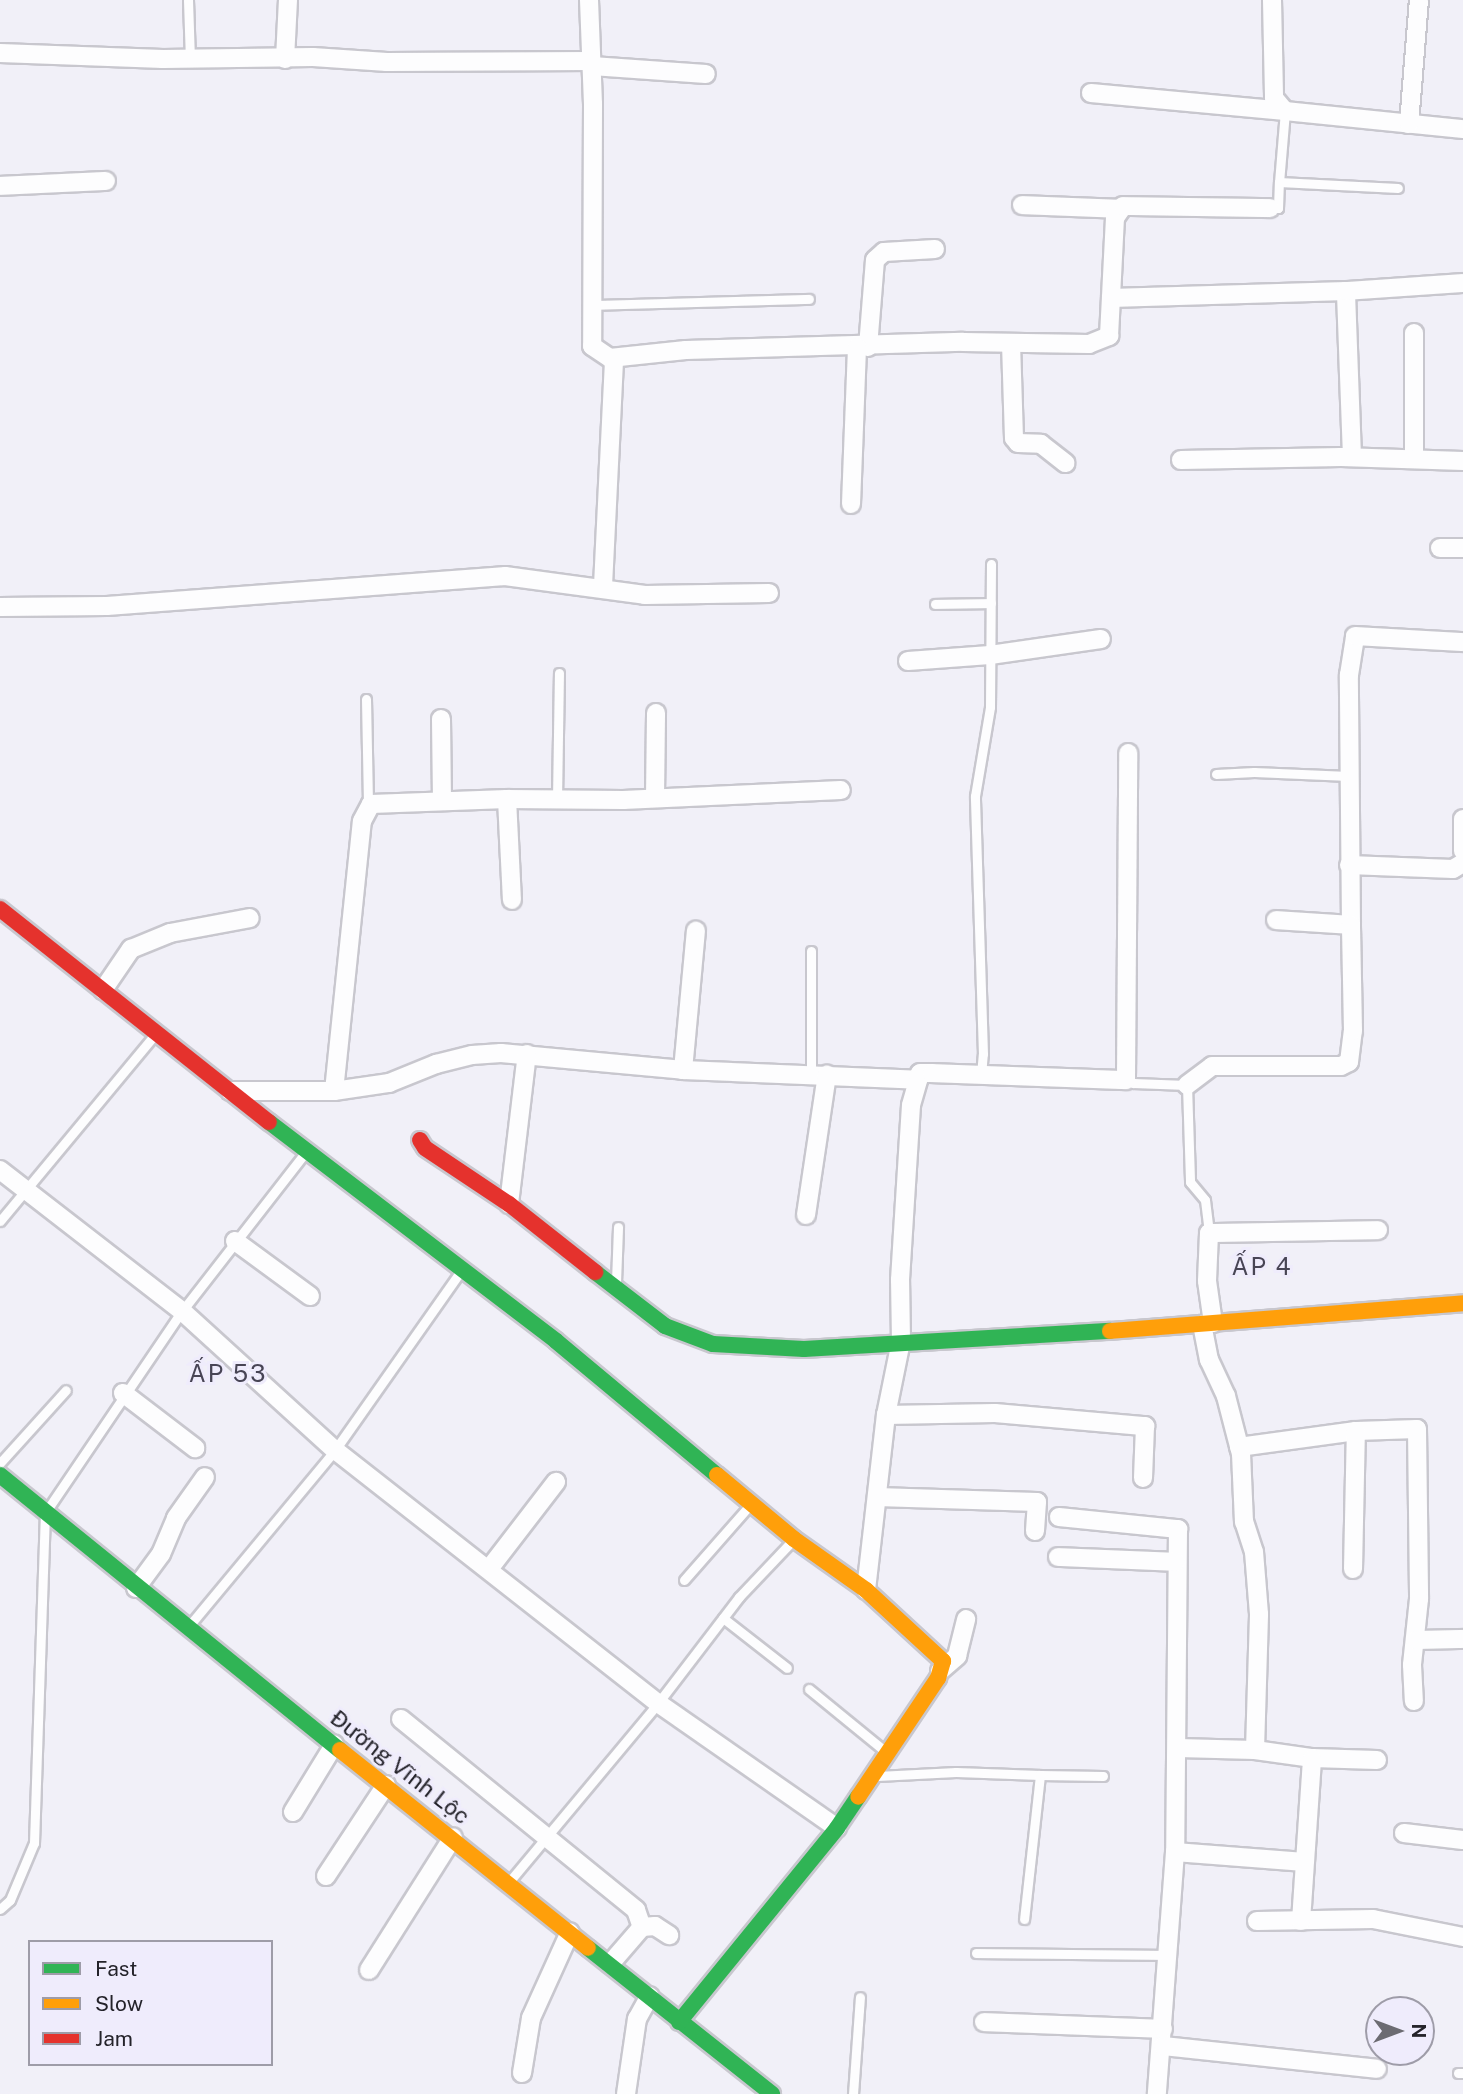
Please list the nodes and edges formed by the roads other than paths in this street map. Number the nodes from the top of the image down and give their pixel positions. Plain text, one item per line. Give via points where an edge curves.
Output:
1 (188, 0) edge
2 (288, 0) edge
3 (589, 0) edge
4 (1272, 0) edge
5 (1419, 0) edge
6 (0, 53) edge
7 (190, 59) junction
8 (285, 59) junction
9 (592, 63) junction
10 (706, 74) dead end
11 (1091, 93) dead end
12 (1285, 111) junction
13 (1409, 124) junction
14 (1463, 129) edge
15 (106, 181) dead end
16 (1279, 182) junction
17 (0, 186) edge
18 (1398, 188) dead end
19 (1022, 205) dead end
20 (1270, 208) joint
21 (1121, 209) junction
22 (935, 249) dead end
23 (1463, 283) edge
24 (1346, 291) junction
25 (1111, 298) junction
26 (809, 299) dead end
27 (592, 305) junction
28 (1415, 333) dead end
29 (1011, 343) junction
30 (863, 347) junction
31 (610, 358) junction
32 (1352, 457) junction
33 (1414, 459) junction
34 (1181, 460) dead end
35 (1463, 461) edge
36 (1065, 463) dead end
37 (851, 504) dead end
38 (1440, 548) dead end
39 (1463, 548) edge
40 (991, 564) dead end
41 (603, 589) junction
42 (769, 593) dead end
43 (991, 603) junction
44 (935, 604) dead end
45 (0, 607) edge
46 (1101, 639) dead end
47 (1463, 642) edge
48 (990, 655) junction
49 (908, 661) dead end
50 (559, 673) dead end
51 (366, 699) dead end
52 (656, 713) dead end
53 (441, 719) dead end
54 (1128, 753) dead end
55 (1216, 775) dead end
56 (1349, 776) junction
57 (841, 790) dead end
58 (655, 797) junction
59 (507, 799) junction
60 (557, 799) junction
61 (442, 801) junction
62 (368, 806) junction
63 (1463, 819) edge
64 (1463, 851) edge
65 (1463, 863) edge
66 (1349, 865) junction
67 (512, 900) dead end
68 (0, 909) edge
69 (250, 918) dead end
70 (1276, 920) dead end
71 (1350, 925) junction
72 (696, 931) dead end
73 (811, 951) dead end
74 (103, 990) junction
75 (156, 1033) junction
76 (527, 1054) junction
77 (683, 1070) junction
78 (819, 1075) junction
79 (981, 1075) junction
80 (918, 1080) junction
81 (1126, 1080) junction
82 (1186, 1085) junction
83 (230, 1091) junction
84 (334, 1091) junction
85 (420, 1140) dead end
86 (307, 1150) junction
87 (0, 1170) edge
88 (24, 1190) junction
89 (509, 1204) junction
90 (806, 1214) dead end
91 (0, 1221) edge
92 (618, 1227) dead end
93 (1378, 1230) dead end
94 (1209, 1233) junction
95 (235, 1241) junction
96 (461, 1269) junction
97 (616, 1287) junction
98 (310, 1296) dead end
99 (1463, 1303) edge
100 (182, 1311) junction
101 (1207, 1324) junction
102 (901, 1341) junction
103 (66, 1390) dead end
104 (124, 1394) junction
105 (886, 1415) junction
106 (1356, 1431) junction
107 (1239, 1447) junction
108 (195, 1448) dead end
109 (335, 1450) junction
110 (0, 1463) edge
111 (0, 1475) edge
112 (205, 1477) dead end
113 (1143, 1478) dead end
114 (556, 1482) dead end
115 (877, 1497) junction
116 (751, 1503) junction
117 (44, 1513) junction
118 (1059, 1517) dead end
119 (1035, 1531) dead end
120 (794, 1539) junction
121 (1058, 1557) dead end
122 (1176, 1562) junction
123 (489, 1569) junction
124 (1353, 1569) dead end
125 (684, 1580) dead end
126 (136, 1588) junction
127 (866, 1590) junction
128 (723, 1618) junction
129 (966, 1619) dead end
130 (187, 1629) junction
131 (1463, 1639) edge
132 (1415, 1640) junction
133 (787, 1668) dead end
134 (940, 1671) junction
135 (809, 1689) dead end
136 (1415, 1701) dead end
137 (658, 1703) junction
138 (401, 1718) dead end
139 (334, 1745) junction
140 (1178, 1748) junction
141 (1255, 1750) junction
142 (887, 1754) junction
143 (1312, 1758) junction
144 (1377, 1760) dead end
145 (1040, 1775) junction
146 (1103, 1776) dead end
147 (872, 1777) junction
148 (386, 1786) junction
149 (293, 1812) dead end
150 (837, 1828) junction
151 (1404, 1833) dead end
152 (453, 1837) junction
153 (547, 1837) junction
154 (1463, 1840) edge
155 (1175, 1852) junction
156 (1305, 1862) junction
157 (326, 1876) dead end
158 (509, 1882) junction
159 (0, 1909) edge
160 (1024, 1919) dead end
161 (1257, 1921) dead end
162 (1301, 1921) junction
163 (642, 1927) junction
164 (570, 1932) junction
165 (670, 1935) dead end
166 (1463, 1937) edge
167 (976, 1953) dead end
168 (1167, 1955) junction
169 (610, 1964) junction
170 (369, 1970) dead end
171 (650, 1997) junction
172 (860, 1997) dead end
173 (679, 2022) junction
174 (984, 2022) dead end
175 (1163, 2038) junction
176 (1377, 2068) dead end
177 (522, 2073) dead end
178 (626, 2094) edge
179 (772, 2094) edge
180 (853, 2094) edge
181 (1157, 2094) edge

1 - 7 lane
2 - 8 street
3 - 9 street
4 - 12 street via 1274,98
5 - 13 street
6 - 7 street
7 - 8 street
8 - 9 street
9 - 10 street
9 - 27 street
11 - 12 street
12 - 13 street
12 - 16 lane
13 - 14 street
15 - 17 street
16 - 18 lane
16 - 20 lane via 1278,208
19 - 21 street
20 - 21 street
21 - 25 street via 1115,218
22 - 30 street via 884,252 874,260
23 - 24 street
24 - 25 street
24 - 32 street
25 - 29 street via 1109,336 1089,344
26 - 27 lane
27 - 31 street via 592,346
28 - 33 street
29 - 30 street
29 - 36 street via 1014,438 1018,443 1041,444
30 - 31 street via 686,350
30 - 37 street
31 - 41 street via 614,361
32 - 33 street
32 - 34 street
33 - 35 street
38 - 39 street
40 - 43 lane
41 - 42 street via 645,595
41 - 45 street via 506,576 107,606
43 - 44 lane
43 - 48 lane
46 - 48 street
47 - 56 street via 1355,636 1349,675
48 - 49 street
48 - 79 lane via 990,707 975,796
50 - 60 lane
51 - 62 lane
52 - 58 street
53 - 61 street
54 - 81 street
55 - 56 lane
56 - 66 street
57 - 58 street
58 - 60 street
59 - 60 street
59 - 61 street
59 - 67 street
61 - 62 street
62 - 84 street via 362,821 349,925
63 - 64 street
65 - 66 street via 1454,869
66 - 71 street
68 - 74 street
69 - 74 street via 170,933 131,949
70 - 71 street
71 - 82 street via 1353,1031 1349,1062 1341,1066 1212,1066
72 - 77 street
73 - 78 lane
74 - 75 street
75 - 83 street
75 - 88 lane
76 - 77 street
76 - 84 street via 472,1055 389,1083
76 - 89 street
77 - 78 street
78 - 80 street
78 - 90 street
79 - 80 street via 920,1073
79 - 81 street
80 - 102 street via 910,1118
81 - 82 lane
82 - 94 lane via 1190,1182 1205,1200
83 - 84 street
83 - 86 street
85 - 89 street via 425,1148
86 - 95 lane
86 - 96 street
87 - 88 street
88 - 91 lane
88 - 100 street
89 - 97 street
92 - 97 lane
93 - 94 street
94 - 101 street
95 - 98 street
95 - 100 lane
96 - 109 lane
96 - 116 street via 556,1341
97 - 102 street via 665,1326 713,1344 804,1349
99 - 101 street
100 - 104 lane
100 - 109 street
101 - 102 street
101 - 107 street via 1209,1360 1226,1396
102 - 105 street
103 - 110 lane
104 - 108 street
104 - 117 lane
105 - 113 street via 995,1413 1146,1426
105 - 115 street
106 - 107 street
106 - 124 street
106 - 132 street via 1417,1429 1419,1599
107 - 141 street via 1244,1522 1254,1552 1259,1614
109 - 123 street
109 - 130 lane
111 - 117 street, Đường Vĩnh Lộc
112 - 126 street
114 - 123 street
115 - 119 street via 1037,1502
115 - 127 street
116 - 120 street
116 - 125 lane
117 - 126 street, Đường Vĩnh Lộc
117 - 159 lane via 34,1843 10,1900
118 - 122 street via 1178,1529
120 - 127 street
120 - 128 lane
121 - 122 street
122 - 140 street
123 - 137 street
126 - 130 street, Đường Vĩnh Lộc
127 - 134 street via 943,1661
128 - 133 lane
128 - 137 lane
129 - 134 street via 957,1656
130 - 139 street, Đường Vĩnh Lộc
131 - 132 street
132 - 136 street
134 - 142 street
135 - 142 lane
137 - 150 street
137 - 153 lane
138 - 153 street
139 - 148 street, Đường Vĩnh Lộc
139 - 149 street
140 - 141 street
140 - 155 street
141 - 143 street
142 - 147 street
143 - 144 street
143 - 156 street
145 - 146 lane
145 - 147 lane via 956,1772
145 - 160 lane
147 - 150 street
148 - 152 street, Đường Vĩnh Lộc
148 - 157 street
150 - 173 street
151 - 154 street
152 - 158 street, Đường Vĩnh Lộc
152 - 170 street
153 - 158 lane
153 - 163 street via 636,1910
155 - 156 street
155 - 168 street
156 - 162 street
158 - 164 street, Đường Vĩnh Lộc
161 - 162 street
162 - 166 street via 1373,1919
163 - 165 street via 655,1926
163 - 169 street
164 - 169 street, Đường Vĩnh Lộc
164 - 177 street via 531,2018
167 - 168 lane
168 - 175 street
169 - 171 street, Đường Vĩnh Lộc
171 - 173 street, Đường Vĩnh Lộc
171 - 178 street via 637,2019
172 - 180 lane
173 - 179 street, Đường Vĩnh Lộc
174 - 175 street
175 - 176 street
175 - 181 street

